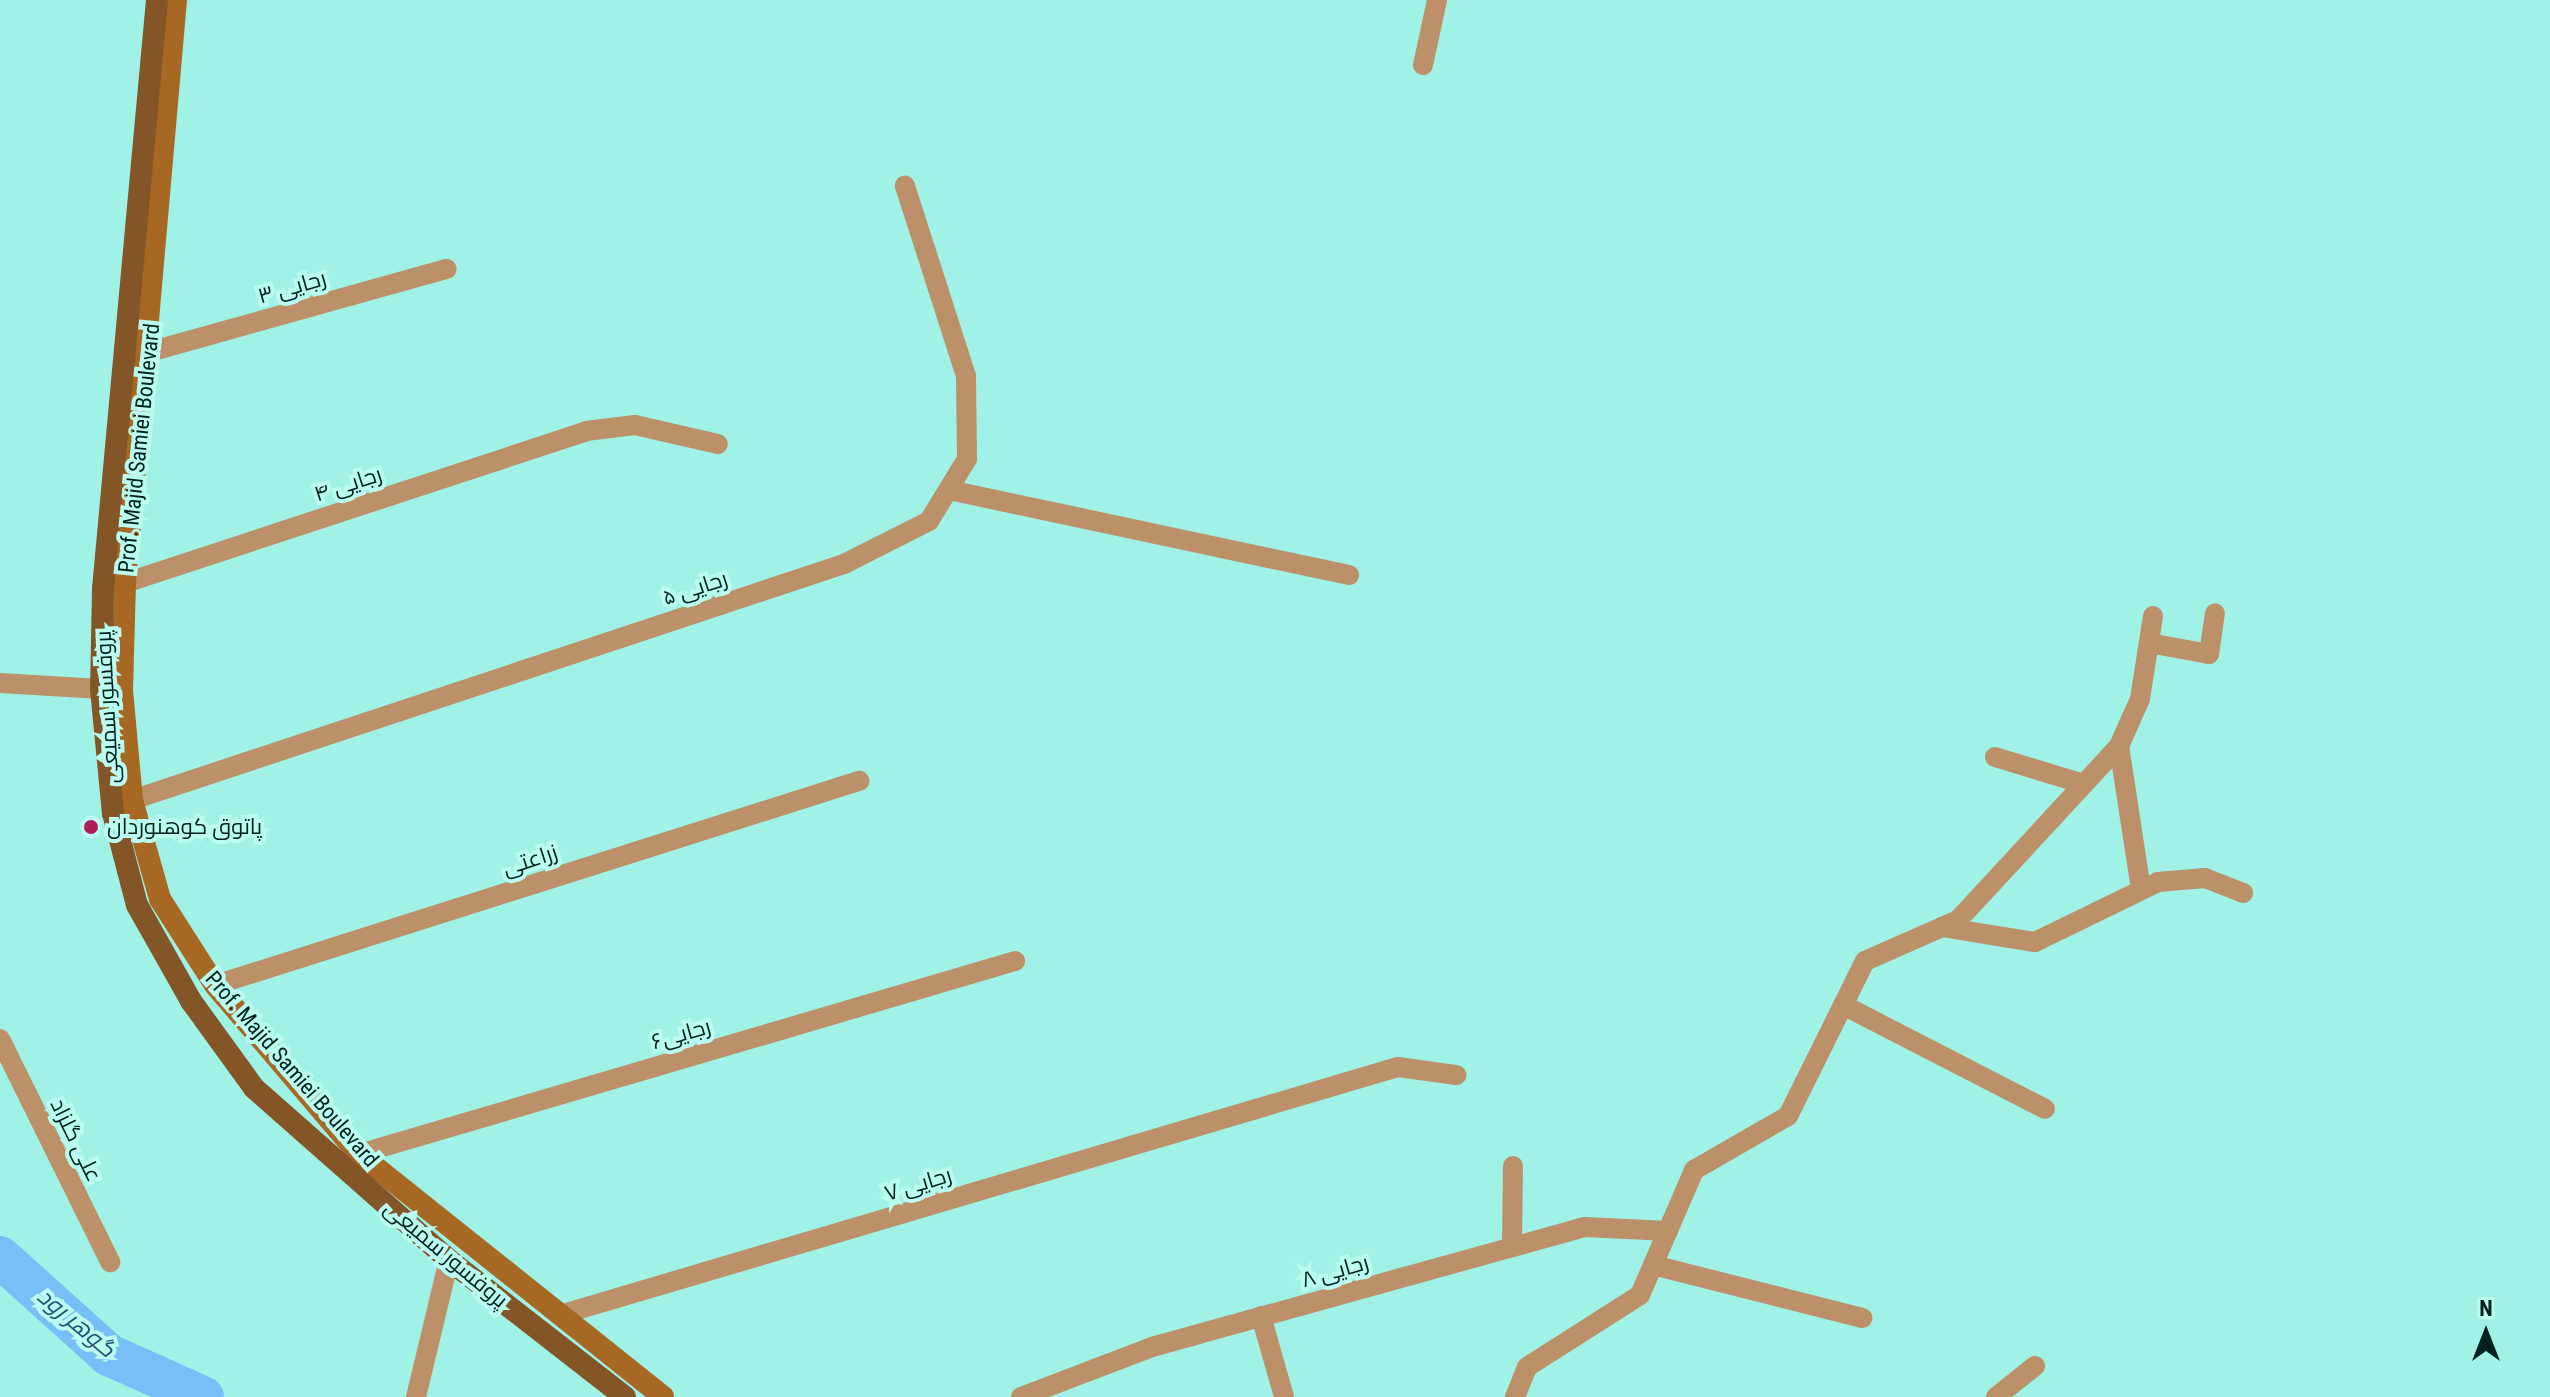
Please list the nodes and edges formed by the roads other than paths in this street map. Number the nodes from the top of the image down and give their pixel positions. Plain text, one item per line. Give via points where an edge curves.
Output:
1 (157, 0) edge
2 (176, 0) edge
3 (1437, 0) edge
4 (1423, 65) dead end
5 (905, 186) dead end
6 (447, 269) dead end
7 (149, 352) junction
8 (718, 444) dead end
9 (949, 490) junction
10 (1349, 575) dead end
11 (125, 583) junction
12 (2215, 613) dead end
13 (2153, 616) dead end
14 (2149, 643) junction
15 (0, 683) edge
16 (101, 689) junction
17 (2119, 746) junction
18 (1995, 757) dead end
19 (859, 781) dead end
20 (2084, 784) junction
21 (132, 800) junction
22 (2141, 889) junction
23 (2243, 893) dead end
24 (1942, 927) junction
25 (1015, 961) dead end
26 (215, 985) junction
27 (1843, 1005) junction
28 (0, 1039) edge
29 (1456, 1075) dead end
30 (2045, 1109) dead end
31 (359, 1154) junction
32 (1513, 1166) dead end
33 (1668, 1231) junction
34 (1512, 1247) junction
35 (449, 1260) junction
36 (110, 1262) dead end
37 (1653, 1265) junction
38 (563, 1314) junction
39 (1261, 1316) junction
40 (1862, 1318) dead end
41 (2035, 1366) dead end
42 (416, 1397) edge
43 (625, 1397) edge
44 (663, 1397) edge
45 (1021, 1397) edge
46 (1284, 1397) edge
47 (1515, 1397) edge
48 (1996, 1397) edge

1 - 16 main road, پروفسور سمیعی via 103,589
2 - 7 main road, Prof. Majid Samiei Boulevard
3 - 4 street
5 - 9 street, رجایی ۵ via 966,376 967,459
6 - 7 street, رجایی ۳
7 - 11 main road, Prof. Majid Samiei Boulevard
8 - 11 street, رجایی ۴ via 635,425 586,431
9 - 10 street
9 - 21 street, رجایی ۵ via 929,521 844,564
11 - 21 main road, Prof. Majid Samiei Boulevard via 122,690
12 - 14 street via 2209,654
13 - 14 street
14 - 17 street via 2135,719
15 - 16 street
16 - 35 main road, پروفسور سمیعی via 113,813 137,905 191,1001 254,1088
17 - 20 street
17 - 22 street
18 - 20 street
19 - 26 street, زراعتی
20 - 24 street via 1958,920
21 - 26 main road, Prof. Majid Samiei Boulevard via 160,899
22 - 23 street via 2205,878
22 - 24 street via 2035,942
24 - 27 street via 1865,961
25 - 31 street, رجایی۶
26 - 31 main road, Prof. Majid Samiei Boulevard
27 - 30 street
27 - 33 street via 1788,1116 1694,1170
28 - 36 street, علی گلزاد
29 - 38 street, رجایی ۷ via 1398,1067
31 - 38 main road, Prof. Majid Samiei Boulevard via 439,1223
32 - 34 street
33 - 34 street, رجایی ۸ via 1585,1227
33 - 37 street
34 - 39 street, رجایی ۸
35 - 42 street
35 - 43 main road, پروفسور سمیعی
37 - 40 street
37 - 47 street via 1640,1295 1527,1367
38 - 44 main road, Prof. Majid Samiei Boulevard
39 - 45 street, رجایی ۸ via 1152,1347
39 - 46 street
41 - 48 street

